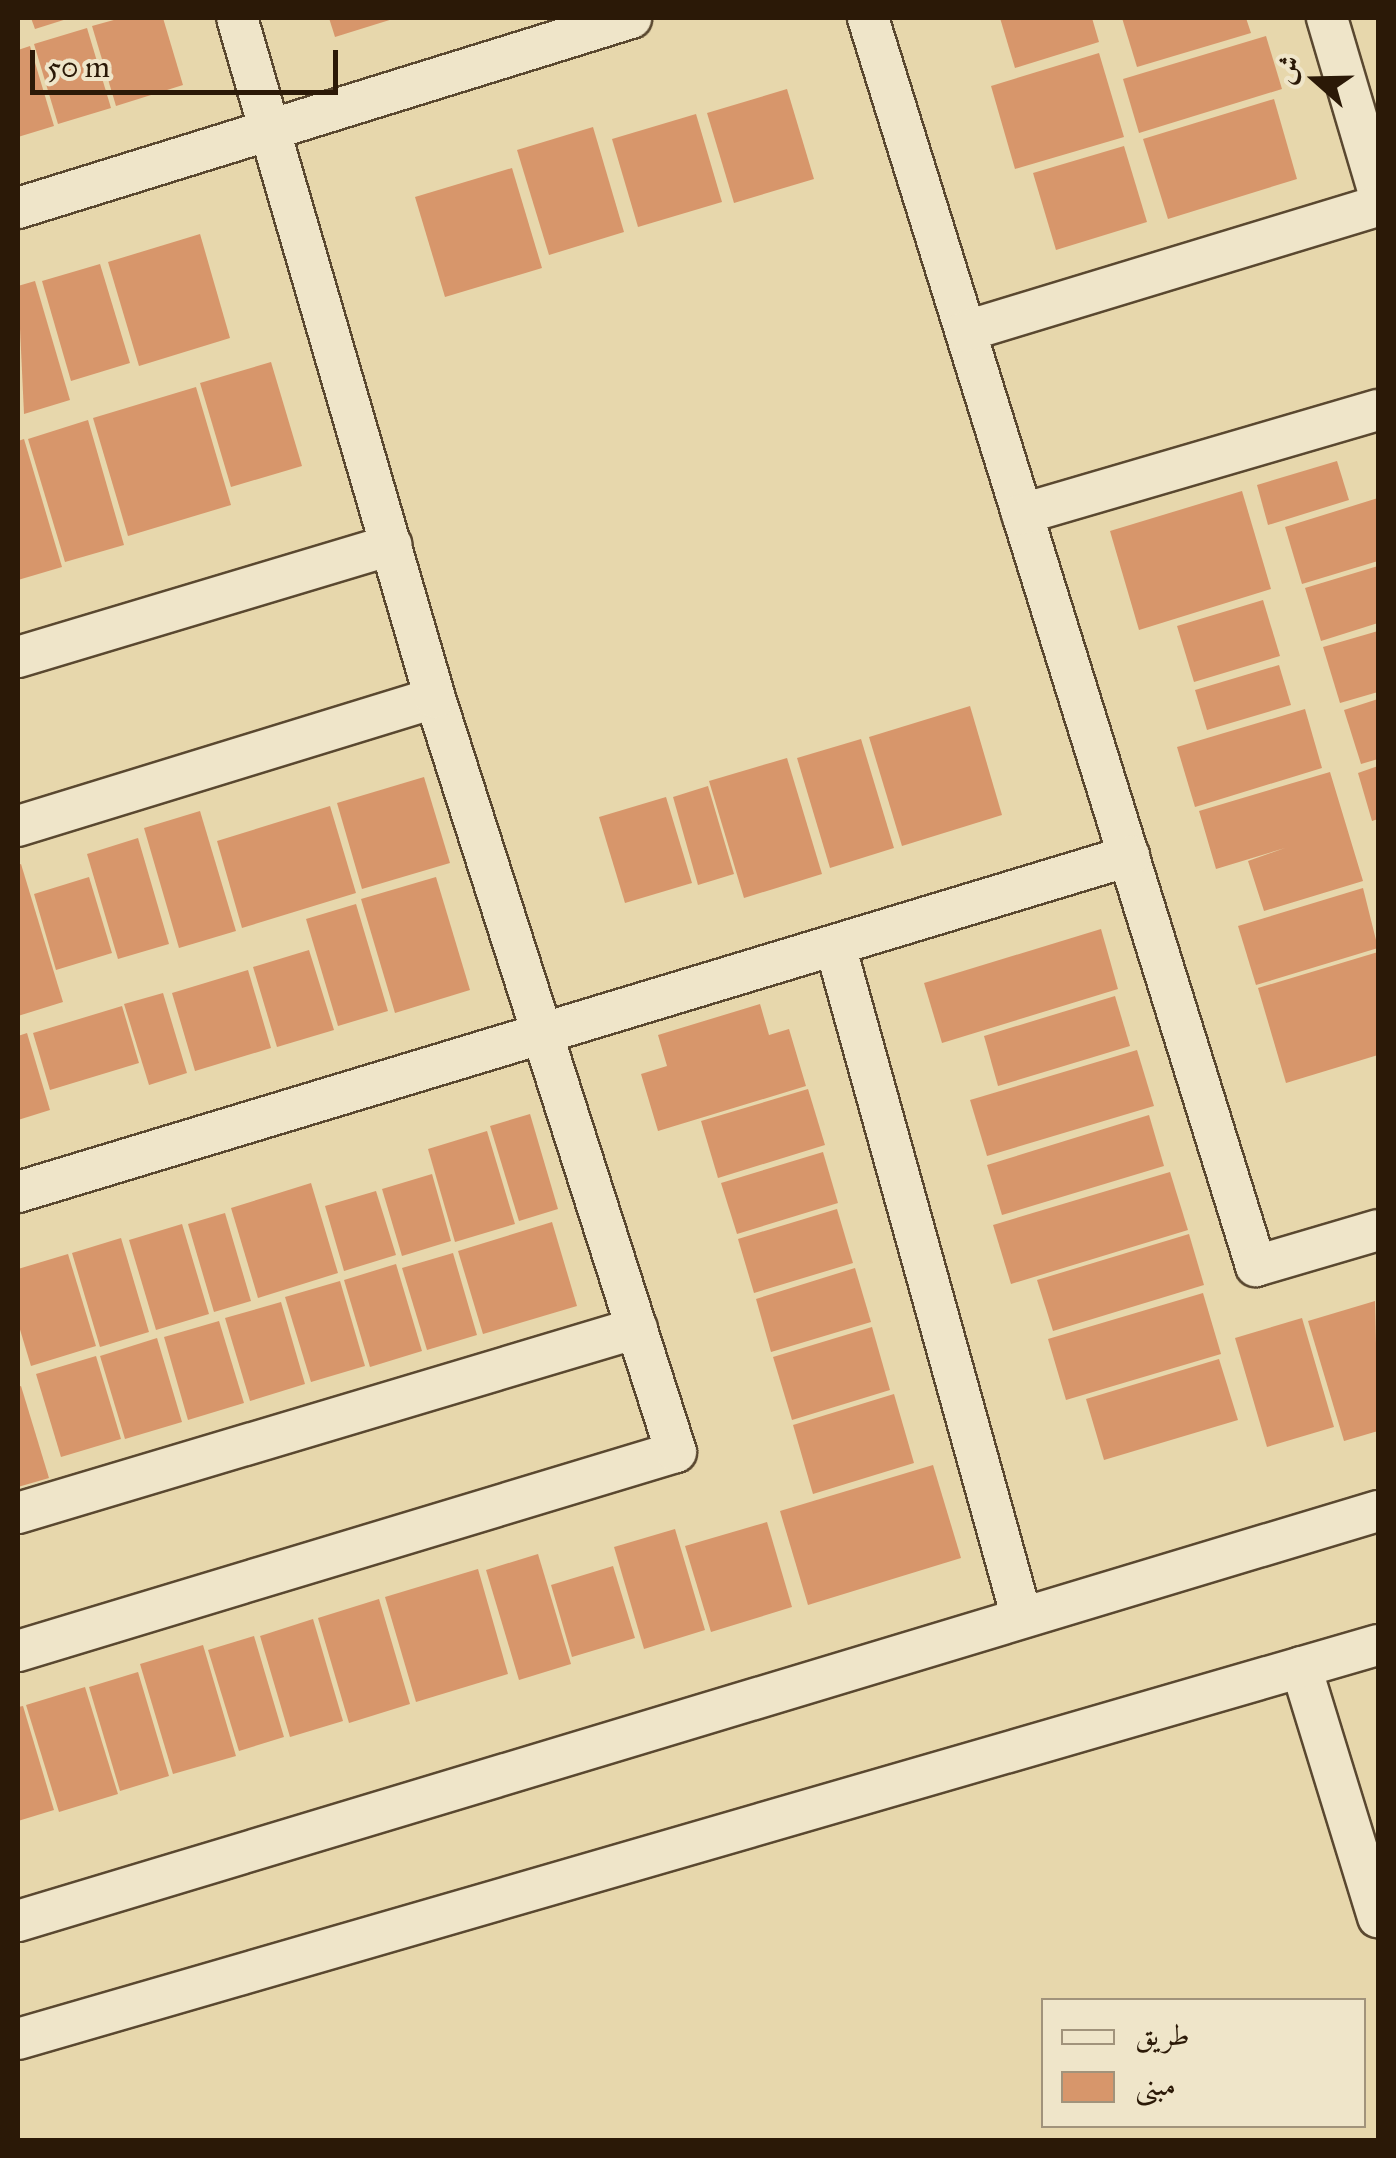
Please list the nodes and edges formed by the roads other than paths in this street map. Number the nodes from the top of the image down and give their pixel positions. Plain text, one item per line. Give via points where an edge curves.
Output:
1 (237, 18) edge
2 (631, 18) edge
3 (868, 18) edge
4 (1327, 18) edge
5 (563, 28) edge
6 (267, 132) junction
7 (1378, 190) edge
8 (1378, 206) edge
9 (18, 208) edge
10 (966, 331) junction
11 (1378, 410) edge
12 (1022, 514) junction
13 (392, 545) junction
14 (18, 657) edge
15 (435, 698) junction
16 (18, 826) edge
17 (1129, 856) junction
18 (835, 946) junction
19 (548, 1036) junction
20 (18, 1192) edge
21 (1378, 1230) edge
22 (638, 1328) junction
23 (1378, 1511) edge
24 (18, 1513) edge
25 (1021, 1615) junction
26 (1378, 1644) edge
27 (18, 1650) edge
28 (1301, 1667) junction
29 (1378, 1917) edge
30 (18, 1922) edge
31 (18, 2039) edge

1 - 6 street
2 - 5 street
3 - 10 street
4 - 7 street
5 - 6 street
6 - 9 street
6 - 13 street
8 - 10 street
10 - 12 street
11 - 12 street
12 - 17 street
13 - 14 street
13 - 15 street
15 - 16 street
15 - 19 street
17 - 18 street
17 - 21 street via 1256,1266
18 - 19 street
18 - 25 street
19 - 20 street
19 - 22 street
22 - 24 street
22 - 27 street via 676,1452
23 - 25 street
25 - 30 street
26 - 28 street
28 - 29 street
28 - 31 street

